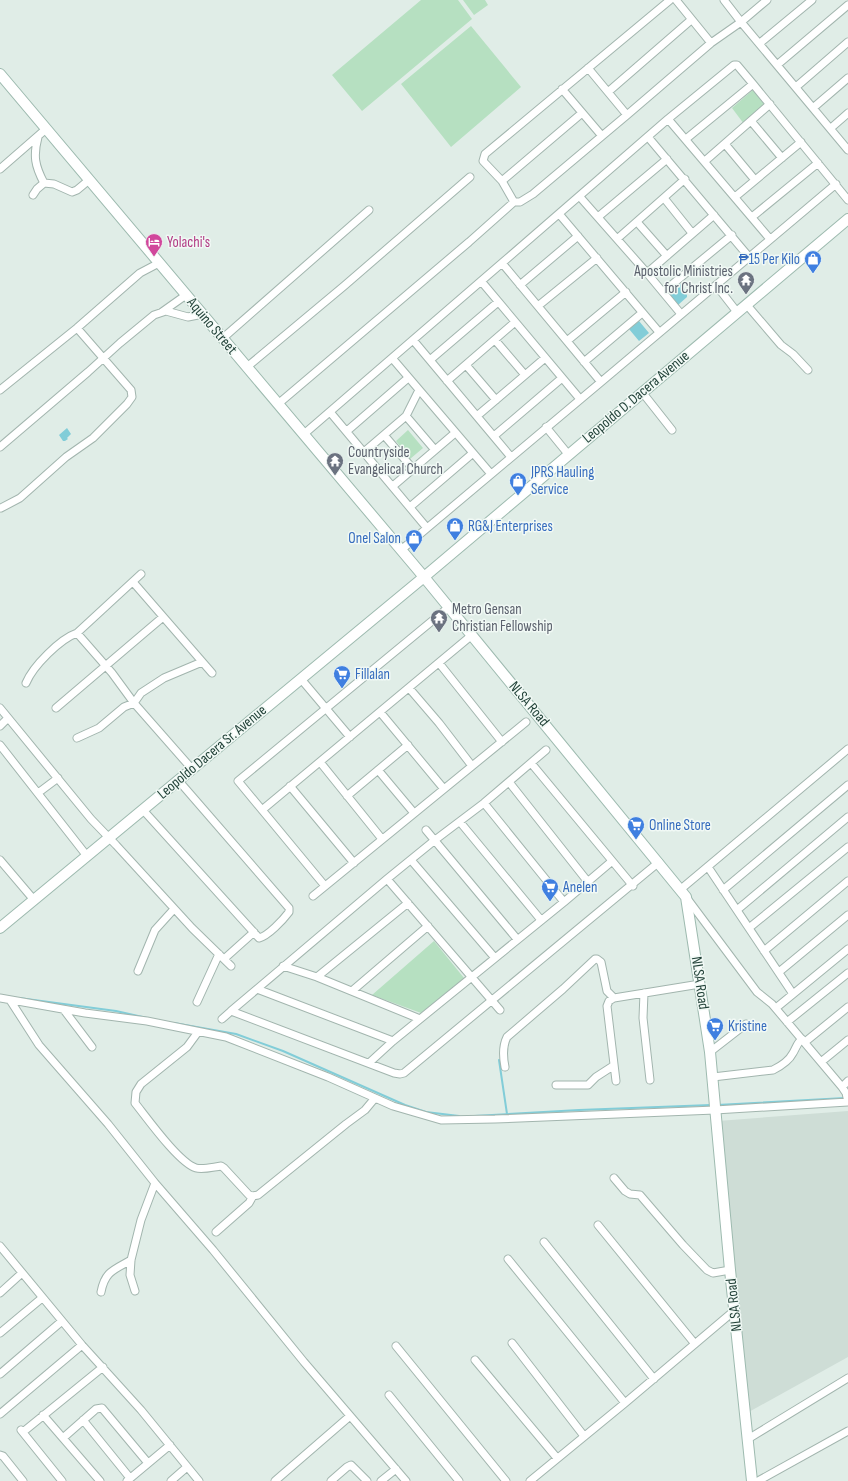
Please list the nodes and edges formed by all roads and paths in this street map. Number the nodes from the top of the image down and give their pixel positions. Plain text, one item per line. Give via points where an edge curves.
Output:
1 (670, 0) edge
2 (676, 0) edge
3 (724, 0) edge
4 (767, 0) edge
5 (812, 0) edge
6 (848, 5) edge
7 (691, 20) junction
8 (741, 22) junction
9 (848, 42) edge
10 (711, 43) junction
11 (760, 43) junction
12 (777, 65) junction
13 (588, 68) junction
14 (0, 74) edge
15 (848, 78) edge
16 (753, 84) junction
17 (796, 87) junction
18 (562, 89) junction
19 (608, 92) junction
20 (770, 104) junction
21 (813, 108) junction
22 (582, 113) junction
23 (848, 113) edge
24 (627, 115) junction
25 (668, 120) junction
26 (751, 121) junction
27 (831, 128) junction
28 (46, 129) junction
29 (38, 136) junction
30 (602, 136) junction
31 (648, 137) junction
32 (686, 139) junction
33 (801, 142) junction
34 (724, 144) junction
35 (848, 149) edge
36 (782, 158) junction
37 (668, 159) junction
38 (704, 161) junction
39 (818, 163) junction
40 (0, 168) edge
41 (470, 177) dead end
42 (685, 179) junction
43 (89, 180) junction
44 (754, 180) junction
45 (502, 181) junction
46 (44, 183) junction
47 (836, 184) junction
48 (33, 195) dead end
49 (580, 197) junction
50 (734, 197) junction
51 (664, 198) junction
52 (848, 200) edge
53 (514, 202) junction
54 (369, 210) dead end
55 (560, 215) junction
56 (714, 215) junction
57 (598, 217) junction
58 (752, 217) junction
59 (848, 219) edge
60 (638, 222) junction
61 (692, 233) junction
62 (732, 235) junction
63 (578, 236) junction
64 (617, 239) junction
65 (770, 239) junction
66 (667, 256) junction
67 (749, 257) junction
68 (597, 258) junction
69 (159, 263) junction
70 (502, 263) junction
71 (647, 273) junction
72 (482, 281) junction
73 (520, 285) junction
74 (716, 285) junction
75 (626, 292) junction
76 (664, 292) junction
77 (186, 295) junction
78 (498, 302) junction
79 (746, 304) junction
80 (538, 306) junction
81 (161, 312) junction
82 (738, 312) junction
83 (642, 313) junction
84 (203, 314) junction
85 (681, 314) junction
86 (515, 322) junction
87 (77, 328) junction
88 (659, 332) junction
89 (223, 338) junction
90 (413, 340) junction
91 (495, 340) junction
92 (567, 341) junction
93 (104, 358) junction
94 (392, 358) junction
95 (545, 358) junction
96 (430, 360) junction
97 (584, 362) junction
98 (466, 365) junction
99 (247, 367) junction
100 (808, 370) dead end
101 (525, 375) junction
102 (408, 378) junction
103 (562, 378) junction
104 (447, 381) junction
105 (600, 382) junction
106 (0, 390) edge
107 (419, 390) junction
108 (642, 392) junction
109 (580, 399) junction
110 (496, 400) junction
111 (278, 404) junction
112 (330, 412) junction
113 (406, 416) junction
114 (477, 416) junction
115 (546, 427) junction
116 (672, 430) dead end
117 (347, 431) junction
118 (456, 433) junction
119 (304, 434) junction
120 (384, 435) junction
121 (494, 436) junction
122 (0, 447) edge
123 (435, 450) junction
124 (364, 452) junction
125 (473, 453) junction
126 (568, 454) junction
127 (511, 456) junction
128 (413, 469) junction
129 (490, 474) junction
130 (393, 486) junction
131 (410, 507) junction
132 (0, 509) edge
133 (427, 528) junction
134 (401, 550) junction
135 (141, 574) dead end
136 (424, 577) junction
137 (133, 582) junction
138 (449, 607) junction
139 (163, 617) junction
140 (77, 633) junction
141 (472, 635) junction
142 (202, 662) junction
143 (439, 663) junction
144 (106, 666) junction
145 (212, 673) dead end
146 (301, 679) junction
147 (26, 683) dead end
148 (409, 688) junction
149 (134, 703) junction
150 (0, 708) edge
151 (56, 708) dead end
152 (326, 708) junction
153 (380, 712) junction
154 (8, 718) junction
155 (526, 722) dead end
156 (0, 726) edge
157 (350, 737) junction
158 (76, 738) dead end
159 (502, 742) junction
160 (0, 745) edge
161 (408, 745) junction
162 (848, 749) edge
163 (546, 750) dead end
164 (320, 762) junction
165 (531, 763) junction
166 (472, 766) junction
167 (192, 769) junction
168 (378, 770) junction
169 (58, 778) junction
170 (178, 780) junction
171 (508, 782) junction
172 (848, 785) edge
173 (290, 786) junction
174 (444, 789) junction
175 (38, 793) junction
176 (347, 796) junction
177 (484, 803) junction
178 (143, 810) junction
179 (262, 810) junction
180 (414, 813) junction
181 (848, 817) edge
182 (460, 822) junction
183 (426, 830) dead end
184 (109, 838) junction
185 (382, 839) junction
186 (434, 840) junction
187 (848, 847) edge
188 (88, 856) junction
189 (0, 860) edge
190 (411, 860) junction
191 (611, 862) junction
192 (660, 862) junction
193 (354, 863) junction
194 (708, 867) junction
195 (388, 879) junction
196 (848, 881) edge
197 (588, 882) junction
198 (325, 886) junction
199 (632, 886) junction
200 (723, 890) junction
201 (684, 893) junction
202 (313, 896) dead end
203 (34, 900) junction
204 (408, 902) junction
205 (564, 902) junction
206 (174, 909) junction
207 (737, 910) junction
208 (848, 915) edge
209 (541, 920) junction
210 (428, 926) junction
211 (0, 928) edge
212 (749, 928) junction
213 (254, 932) junction
214 (517, 939) junction
215 (848, 949) edge
216 (764, 951) junction
217 (222, 957) junction
218 (495, 958) junction
219 (231, 966) dead end
220 (283, 966) junction
221 (138, 971) dead end
222 (779, 972) junction
223 (848, 974) edge
224 (317, 977) junction
225 (472, 977) junction
226 (700, 984) junction
227 (257, 989) junction
228 (352, 991) junction
229 (644, 993) junction
230 (793, 994) junction
231 (0, 998) edge
232 (614, 998) junction
233 (10, 1000) junction
234 (492, 1001) junction
235 (197, 1002) dead end
236 (848, 1007) edge
237 (776, 1008) junction
238 (64, 1010) junction
239 (500, 1010) dead end
240 (231, 1011) junction
241 (222, 1019) dead end
242 (420, 1019) junction
243 (787, 1022) junction
244 (746, 1024) dead end
245 (198, 1032) junction
246 (803, 1040) junction
247 (848, 1040) edge
248 (393, 1041) junction
249 (92, 1047) dead end
250 (710, 1052) junction
251 (369, 1062) junction
252 (821, 1062) junction
253 (614, 1066) junction
254 (505, 1067) dead end
255 (713, 1078) junction
256 (650, 1080) dead end
257 (616, 1081) dead end
258 (848, 1081) edge
259 (556, 1085) dead end
260 (846, 1097) edge
261 (375, 1098) junction
262 (715, 1107) junction
263 (614, 1178) dead end
264 (156, 1183) junction
265 (252, 1196) junction
266 (598, 1225) dead end
267 (216, 1232) dead end
268 (544, 1242) dead end
269 (0, 1246) edge
270 (508, 1258) dead end
271 (130, 1260) junction
272 (730, 1270) junction
273 (22, 1273) junction
274 (135, 1291) dead end
275 (0, 1292) edge
276 (101, 1292) dead end
277 (42, 1298) junction
278 (734, 1310) junction
279 (62, 1321) junction
280 (0, 1333) edge
281 (512, 1343) dead end
282 (695, 1344) junction
283 (82, 1345) junction
284 (396, 1346) dead end
285 (475, 1360) dead end
286 (103, 1367) junction
287 (0, 1374) edge
288 (848, 1378) edge
289 (654, 1379) junction
290 (389, 1394) dead end
291 (625, 1403) junction
292 (0, 1414) edge
293 (43, 1415) junction
294 (350, 1416) junction
295 (83, 1420) junction
296 (848, 1431) edge
297 (584, 1436) junction
298 (63, 1438) junction
299 (748, 1439) junction
300 (170, 1445) junction
301 (0, 1455) edge
302 (557, 1458) junction
303 (148, 1464) junction
304 (187, 1468) junction
305 (396, 1469) junction
306 (128, 1480) edge
307 (24, 1481) edge
308 (62, 1481) edge
309 (100, 1481) edge
310 (171, 1481) edge
311 (199, 1481) edge
312 (275, 1481) edge
313 (331, 1481) edge
314 (367, 1481) edge
315 (381, 1481) edge
316 (406, 1481) edge
317 (459, 1481) edge
318 (506, 1481) edge
319 (530, 1481) edge
320 (752, 1481) edge
321 (758, 1481) edge

1 - 13 street
2 - 7 street
3 - 8 street
4 - 8 street
5 - 11 street
6 - 12 street
7 - 10 street
7 - 19 street
8 - 10 street
8 - 11 street
9 - 17 street
10 - 24 street
11 - 12 street
12 - 17 street
13 - 18 street
13 - 19 street
14 - 28 main road, Aquino Street
15 - 21 street
16 - 20 street
16 - 25 street via 737,66 732,65
16 - 32 street
17 - 21 street
18 - 22 street
18 - 45 street via 484,154 483,161
19 - 24 street
20 - 26 street
20 - 33 street
21 - 27 street
22 - 30 street
22 - 45 street
23 - 27 street
24 - 30 street
25 - 31 street
25 - 32 street
26 - 34 street
26 - 36 street
27 - 35 street
28 - 29 street
28 - 43 main road, Aquino Street
29 - 40 street
29 - 46 street via 36,164
30 - 53 street via 533,194 520,202
31 - 37 street
31 - 49 street
32 - 38 street
33 - 36 street
33 - 39 street
34 - 38 street
34 - 44 street
36 - 44 street
37 - 42 street
37 - 57 street
38 - 50 street
39 - 47 street
39 - 58 street
41 - 99 street
42 - 51 street
42 - 56 street
43 - 46 street via 72,192 54,184
43 - 69 main road, Aquino Street
44 - 50 street
45 - 53 street
46 - 48 street
47 - 52 street
47 - 65 street
49 - 55 street
49 - 57 street
50 - 58 street
51 - 60 street
51 - 61 street
53 - 111 street
54 - 89 street
55 - 63 street
55 - 70 street
56 - 61 street
56 - 62 street
57 - 64 street
58 - 65 street
59 - 79 main road, Leopoldo D. Dacera Avenue
60 - 64 street
60 - 66 street
61 - 66 street
62 - 67 street
62 - 76 street
63 - 68 street
63 - 73 street
64 - 71 street
65 - 67 street
66 - 71 street
67 - 74 street
68 - 75 street
68 - 80 street
69 - 77 main road, Aquino Street
69 - 87 street via 140,273
70 - 72 street
70 - 73 street
71 - 76 street
72 - 78 street
72 - 90 street
73 - 80 street
74 - 82 street
74 - 85 street
75 - 83 street
75 - 92 street
76 - 85 street
77 - 81 street
77 - 84 main road, Aquino Street
78 - 86 street
78 - 96 street
79 - 82 main road, Leopoldo D. Dacera Avenue
79 - 100 street via 781,345
80 - 92 street
81 - 84 street via 174,312 188,317
81 - 93 street via 125,338
82 - 108 main road, Leopoldo D. Dacera Avenue
83 - 88 street
83 - 97 street
84 - 89 main road, Aquino Street
85 - 88 street
86 - 91 street
86 - 95 street
87 - 93 street
87 - 106 street
88 - 105 street
89 - 99 main road, Aquino Street
90 - 94 street
90 - 96 street
91 - 98 street
91 - 101 street
92 - 97 street
93 - 122 street
93 - 132 street via 131,390 130,400 93,438 20,498
94 - 102 street
94 - 112 street
95 - 101 street
95 - 103 street
96 - 104 street
97 - 105 street
98 - 104 street
98 - 110 street
99 - 111 main road, Aquino Street
101 - 110 street
102 - 107 street
102 - 117 street
103 - 109 street
103 - 121 street
104 - 114 street
105 - 109 street
107 - 113 street
107 - 118 street
108 - 116 street
108 - 126 main road, Leopoldo D. Dacera Avenue
109 - 115 street
110 - 114 street
111 - 119 main road, Aquino Street
112 - 117 street
112 - 119 street
113 - 120 street
113 - 123 street
114 - 121 street
115 - 126 street
115 - 127 street
117 - 124 street
118 - 123 street
118 - 125 street
119 - 134 main road, Aquino Street
120 - 124 street
120 - 128 street
121 - 127 street
123 - 128 street
124 - 130 street
125 - 129 street
125 - 131 street
126 - 136 main road, Leopoldo D. Dacera Avenue
127 - 129 street
128 - 130 street
129 - 133 street
130 - 131 street
131 - 133 street
133 - 134 street
134 - 136 main road, Aquino Street
135 - 137 street
136 - 138 main road, NLSA Road
136 - 146 main road, Leopoldo Dacera Sr. Avenue
137 - 139 street
137 - 140 street
138 - 141 main road, NLSA Road
138 - 152 street
139 - 142 street
139 - 144 street
140 - 144 street
140 - 147 street via 40,661
141 - 143 street
141 - 192 main road, NLSA Road
142 - 145 street
142 - 149 street via 164,678 141,693
143 - 148 street
143 - 159 street
144 - 149 street
144 - 151 street
146 - 152 street
146 - 167 main road, Leopoldo Dacera Sr. Avenue
148 - 153 street
148 - 166 street
149 - 158 street via 99,728
149 - 167 street
150 - 154 street
152 - 157 street
152 - 179 street via 238,781
153 - 157 street
153 - 161 street
154 - 156 street
154 - 169 street
155 - 159 street
157 - 164 street
159 - 166 street
160 - 175 street
161 - 168 street
161 - 174 street
162 - 194 street
163 - 165 street
164 - 173 street
164 - 176 street
165 - 171 street
165 - 191 street
166 - 174 street
167 - 170 main road, Leopoldo Dacera Sr. Avenue
168 - 176 street
168 - 180 street
169 - 175 street
169 - 184 street
170 - 178 main road, Leopoldo Dacera Sr. Avenue
170 - 213 street via 289,908 289,912 262,937 258,938
171 - 177 street
171 - 197 street
172 - 200 street
173 - 179 street
173 - 193 street
174 - 180 street
175 - 188 street
176 - 185 street
177 - 182 street
177 - 205 street
178 - 184 main road, Leopoldo Dacera Sr. Avenue
178 - 213 street
179 - 198 street
180 - 185 street
181 - 207 street
182 - 186 street
182 - 209 street
183 - 186 street
184 - 188 main road, Leopoldo Dacera Sr. Avenue
184 - 206 street
185 - 193 street
186 - 190 street
186 - 214 street
187 - 212 street
188 - 203 main road, Leopoldo Dacera Sr. Avenue
189 - 203 street
190 - 195 street
190 - 218 street
191 - 197 street
191 - 199 street
192 - 199 street
192 - 201 main road, NLSA Road
193 - 198 street
194 - 200 street
194 - 201 street
195 - 204 street
195 - 220 street
196 - 216 street
197 - 205 street
198 - 202 street
199 - 234 street
200 - 207 street
201 - 226 main road, NLSA Road
201 - 237 street via 754,989
203 - 211 main road, Leopoldo Dacera Sr. Avenue
204 - 210 street
204 - 224 street
205 - 209 street
206 - 217 street
206 - 221 street via 155,930
207 - 212 street
208 - 222 street
209 - 214 street
210 - 225 street
210 - 228 street
212 - 216 street
213 - 217 street
214 - 218 street
215 - 230 street
216 - 222 street
217 - 219 street
217 - 235 street
218 - 225 street
220 - 224 street
220 - 227 street
222 - 230 street
223 - 243 street
224 - 228 street
225 - 234 street
225 - 242 street
226 - 229 street
226 - 250 main road, NLSA Road
227 - 240 street
227 - 248 street
228 - 242 street
229 - 232 street
229 - 256 street via 643,1018
230 - 237 street
231 - 233 street
232 - 253 street via 607,1006
232 - 254 street via 607,991 601,962 597,958 507,1037 503,1057
233 - 238 street
233 - 264 street via 39,1045
234 - 239 street
234 - 251 street via 404,1073 394,1073
236 - 246 street
237 - 243 street
238 - 245 street via 126,1018
238 - 249 street
240 - 241 street
240 - 251 street
242 - 248 street
243 - 246 street
244 - 250 street
245 - 261 street via 226,1037 245,1044
245 - 265 street via 187,1047 140,1086 136,1092 135,1103 186,1162 196,1168 224,1168 246,1193
246 - 252 street
246 - 255 street via 798,1043 788,1060 773,1070
247 - 252 street
248 - 251 street
250 - 255 main road, NLSA Road
252 - 260 street
253 - 257 street
253 - 259 street via 588,1085
255 - 262 main road, NLSA Road
258 - 260 street
260 - 262 street
261 - 262 street via 410,1112 441,1120
261 - 265 street via 365,1110 258,1194
262 - 272 main road, NLSA Road
263 - 272 street via 625,1191 640,1194 707,1270 713,1273
264 - 271 street via 142,1215
264 - 294 street
265 - 267 street via 249,1203
266 - 282 street
268 - 289 street
269 - 273 street
270 - 291 street
271 - 274 street via 130,1275
271 - 276 street via 108,1274
272 - 278 main road, NLSA Road
273 - 275 street
273 - 277 street
277 - 279 street
277 - 280 street
278 - 282 street
278 - 299 main road, NLSA Road
279 - 283 street
279 - 287 street
281 - 297 street
282 - 289 street
283 - 286 street
283 - 292 street
284 - 318 street
285 - 302 street
286 - 293 street
286 - 300 street
288 - 299 street
289 - 291 street
290 - 317 street
291 - 297 street
293 - 298 street
293 - 308 street via 21,1431
294 - 305 street
294 - 312 street
295 - 298 street
295 - 303 street via 96,1409 102,1408
295 - 306 street
296 - 321 street
297 - 302 street
298 - 309 street
299 - 320 main road, NLSA Road
300 - 303 street
300 - 304 street
301 - 307 street
302 - 319 street
303 - 306 street
304 - 310 street
304 - 311 street
305 - 315 street
305 - 316 street
313 - 314 street via 351,1465

